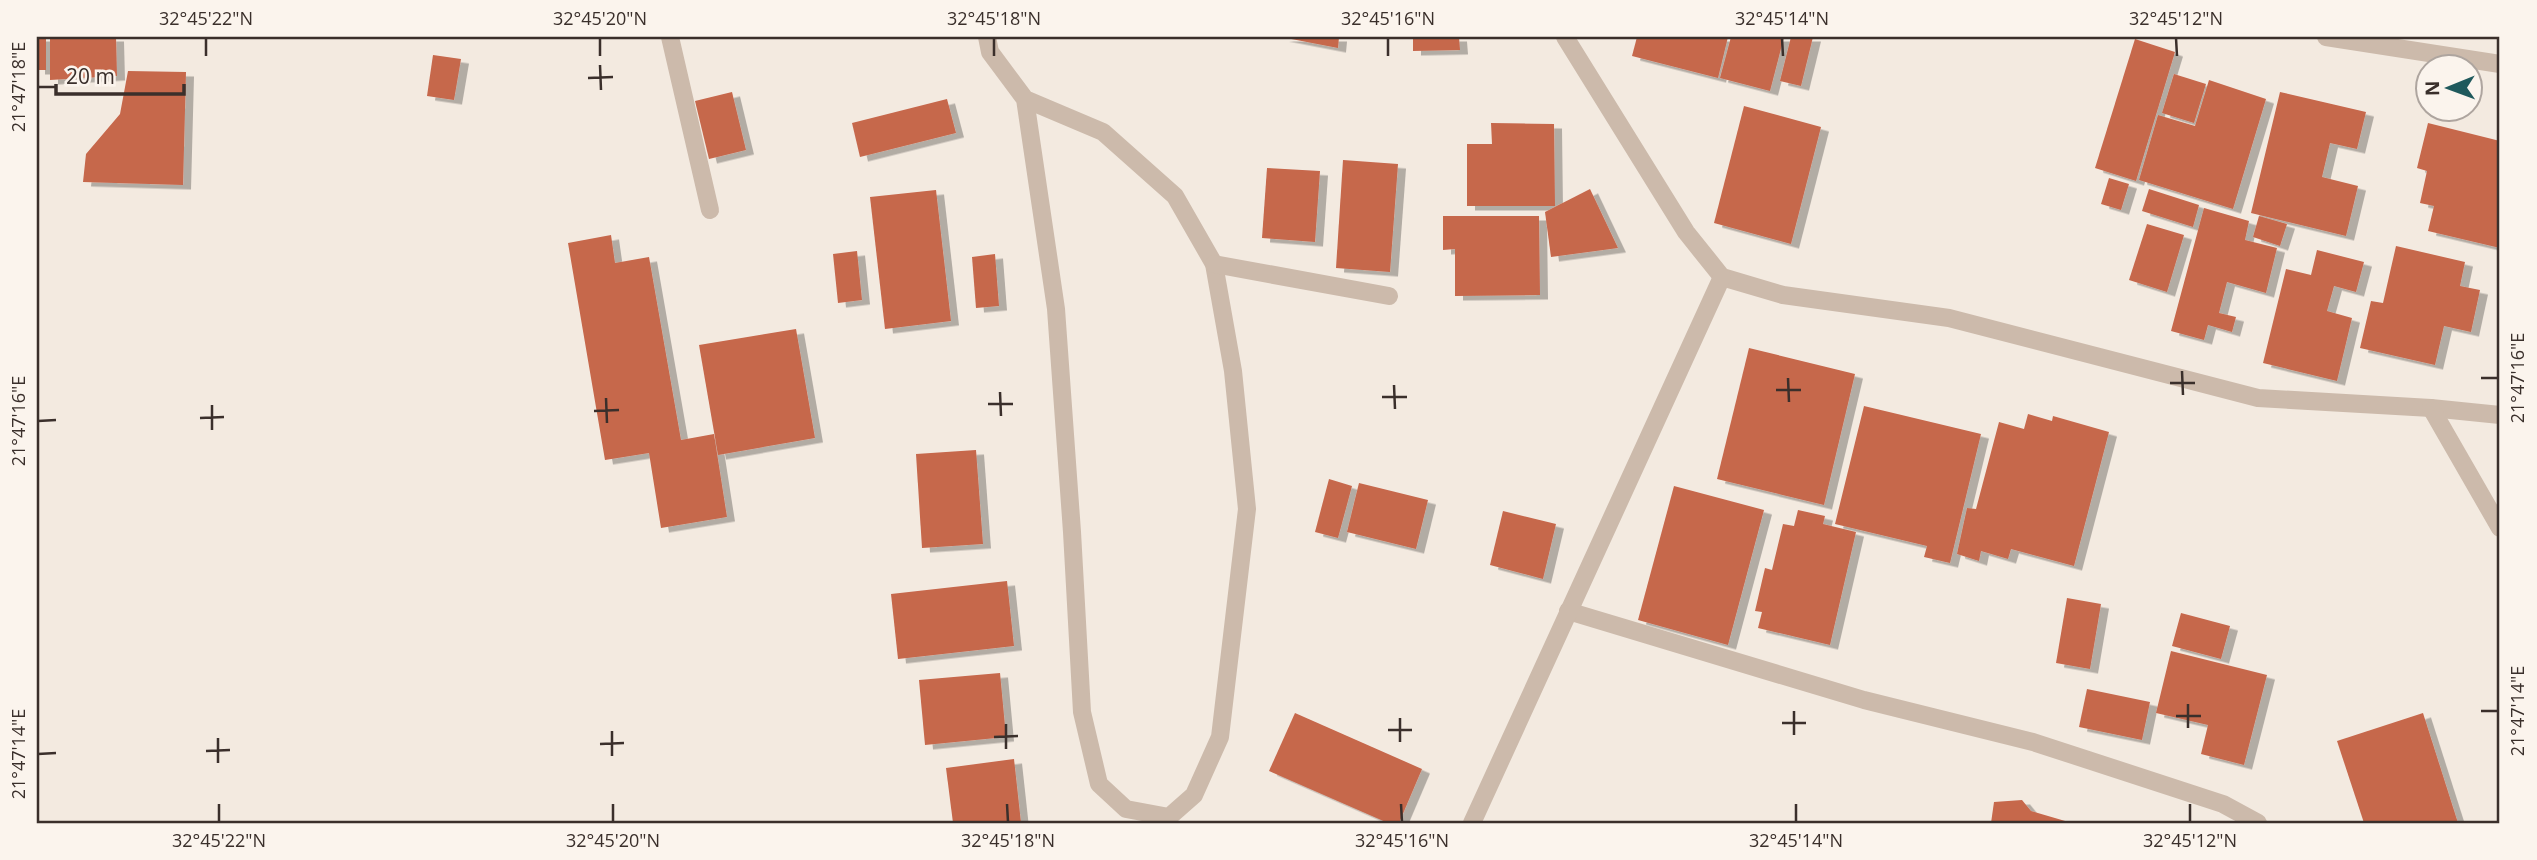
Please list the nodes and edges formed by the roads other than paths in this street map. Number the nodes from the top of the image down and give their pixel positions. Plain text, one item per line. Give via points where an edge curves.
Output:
1 (670, 37) edge
2 (986, 37) edge
3 (1565, 37) edge
4 (2326, 37) edge
5 (2500, 64) edge
6 (1025, 99) junction
7 (710, 210) dead end
8 (1214, 264) junction
9 (1722, 276) junction
10 (1389, 296) dead end
11 (2431, 408) junction
12 (2500, 415) edge
13 (2500, 528) edge
14 (1568, 611) junction
15 (1472, 823) edge
16 (2258, 823) edge

1 - 7 street
2 - 6 street via 990,52
3 - 9 street via 1686,232
4 - 5 street
6 - 8 street via 1103,132 1175,195
6 - 8 street via 1056,309 1082,712 1099,784 1126,809 1169,817 1195,795 1220,737 1247,509 1233,371
8 - 10 street
9 - 11 street via 1783,295 1949,317 2258,398
9 - 14 street
11 - 12 street
11 - 13 street
14 - 15 street
14 - 16 street via 1864,700 2033,742 2223,804

